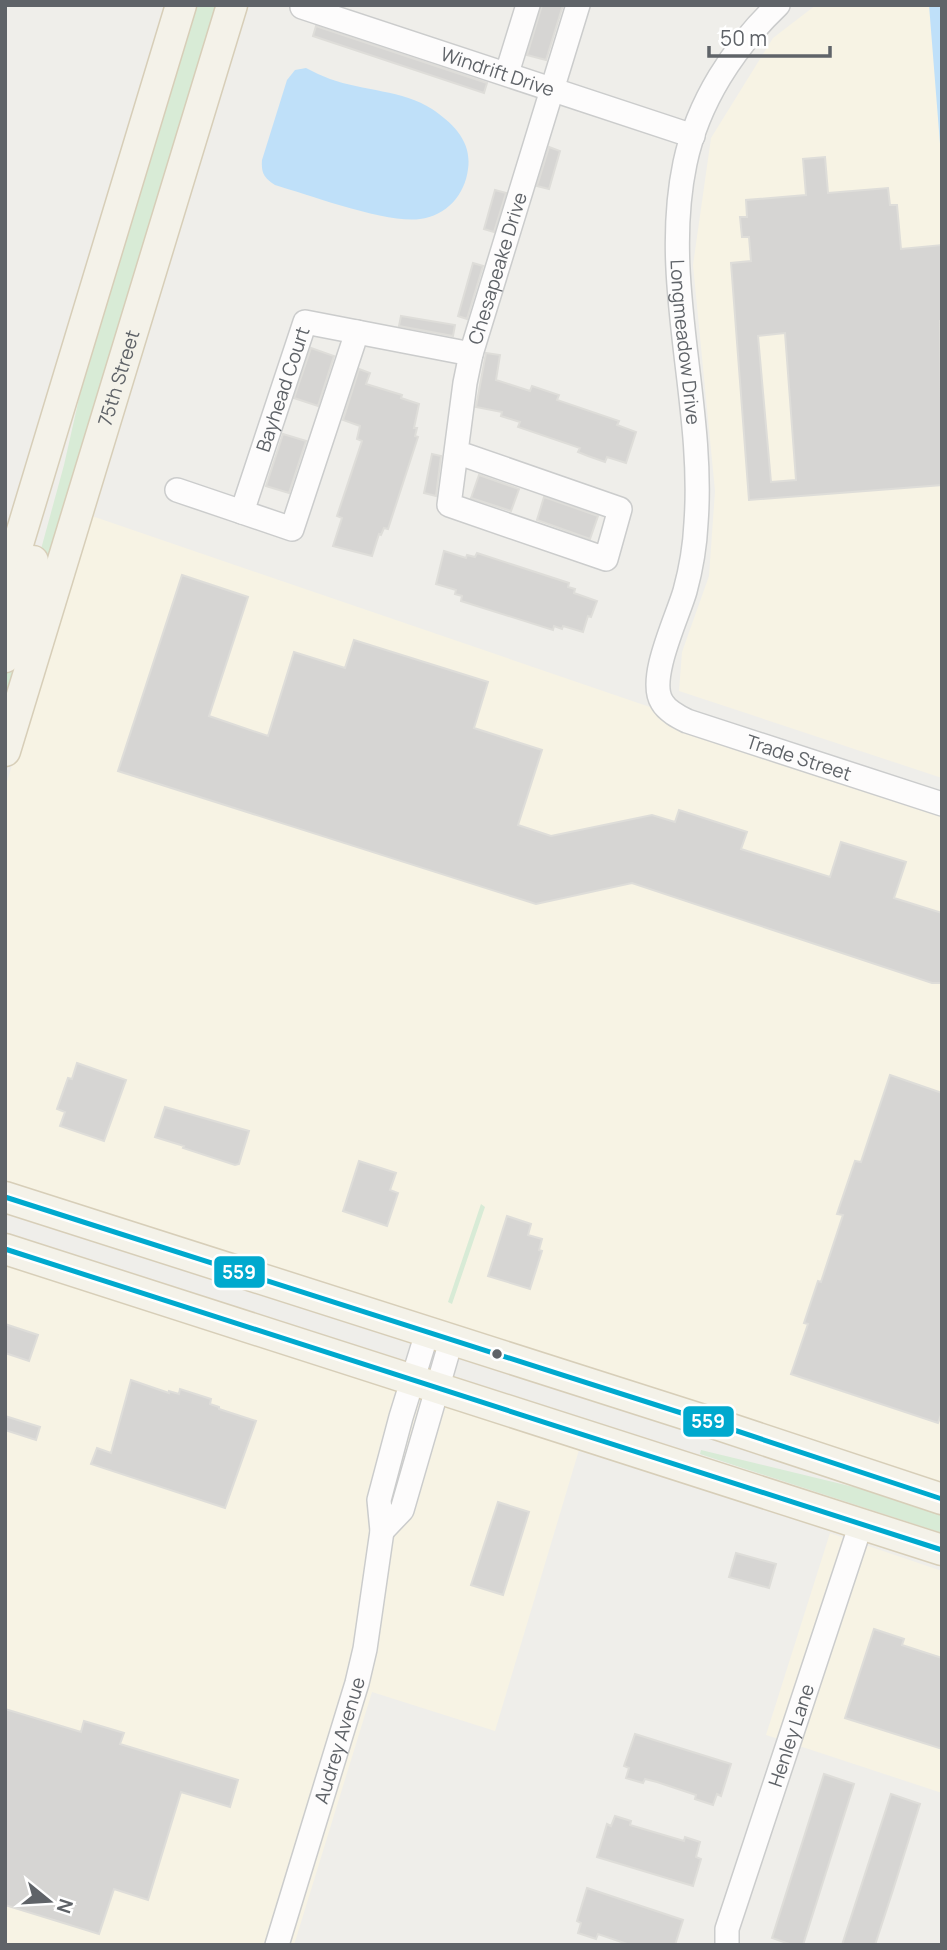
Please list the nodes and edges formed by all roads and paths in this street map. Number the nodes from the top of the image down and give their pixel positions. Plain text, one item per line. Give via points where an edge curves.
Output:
1 (181, 5) edge
2 (232, 5) edge
3 (528, 5) edge
4 (578, 5) edge
5 (778, 5) edge
6 (302, 7) dead end
7 (507, 73) junction
8 (553, 89) junction
9 (693, 136) junction
10 (357, 332) junction
11 (471, 354) junction
12 (49, 444) junction
13 (456, 452) junction
14 (177, 491) dead end
15 (242, 512) junction
16 (5, 587) edge
17 (5, 657) edge
18 (662, 702) joint
19 (5, 751) edge
20 (942, 804) edge
21 (5, 1197) edge
22 (5, 1249) edge
23 (439, 1337) junction
24 (425, 1383) junction
25 (942, 1499) edge
26 (861, 1524) junction
27 (942, 1550) edge
28 (276, 1945) edge
29 (727, 1945) edge

1 - 12 main road
2 - 19 main road, 75th Street
3 - 7 street
4 - 8 street, Chesapeake Drive
5 - 9 street, Longmeadow Drive via 722,73
6 - 7 street, Windrift Drive
7 - 8 street, Windrift Drive
8 - 9 street, Windrift Drive
8 - 11 street, Chesapeake Drive
9 - 18 street, Longmeadow Drive via 676,232 696,460 696,523 685,590 657,685
10 - 11 street, Bayhead Court
10 - 15 street, Bayhead Court via 305,322
10 - 15 street via 292,529
11 - 13 street, Chesapeake Drive
12 - 16 main road
12 - 17 main road via 50,501
13 - 13 street, Chesapeake Drive via 449,505 606,559 620,509
14 - 15 street
18 - 20 street, Trade Street via 687,721
21 - 23 main road
22 - 24 main road
23 - 24 street, Audrey Avenue
23 - 25 main road
24 - 26 main road
24 - 28 street, Audrey Avenue via 379,1500 382,1531 365,1649
26 - 27 main road
26 - 29 street, Henley Lane via 727,1929

